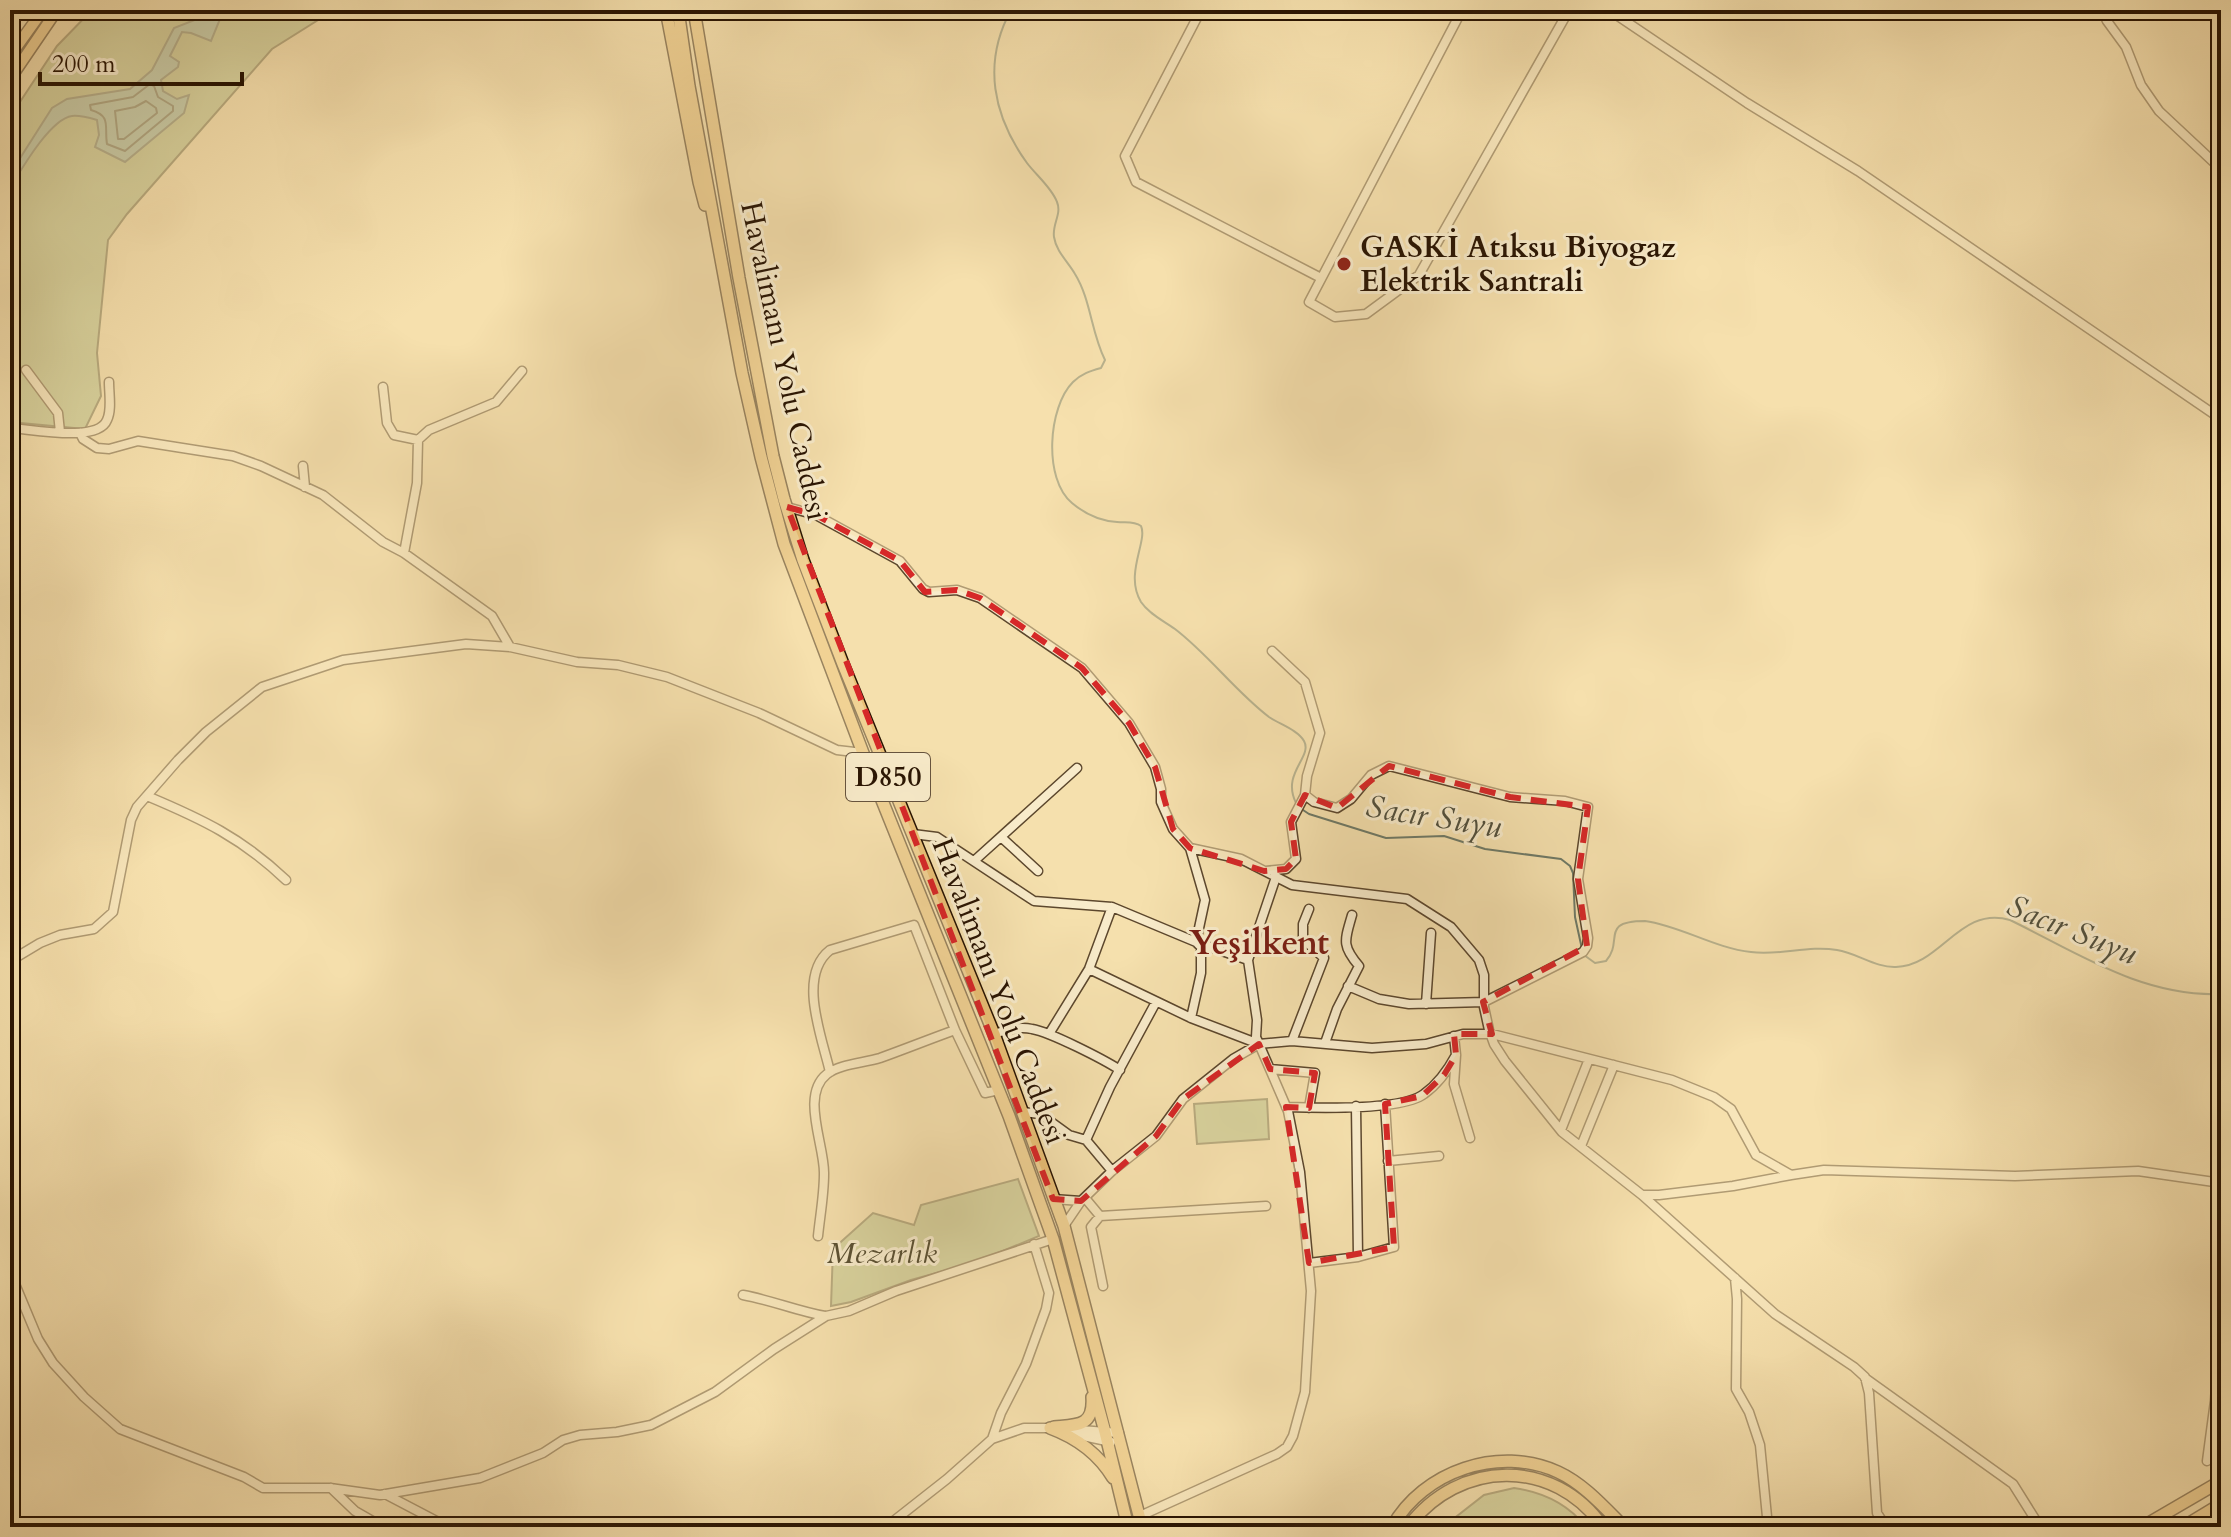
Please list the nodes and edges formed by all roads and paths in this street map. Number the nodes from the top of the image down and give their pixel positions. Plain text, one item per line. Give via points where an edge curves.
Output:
1 (43, 10) edge
2 (57, 10) edge
3 (666, 10) edge
4 (678, 10) edge
5 (694, 10) edge
6 (1201, 10) edge
7 (1462, 10) edge
8 (1569, 10) edge
9 (1609, 10) edge
10 (2102, 10) edge
11 (10, 56) edge
12 (10, 79) edge
13 (2221, 169) edge
14 (717, 245) junction
15 (1321, 278) junction
16 (26, 370) dead end
17 (522, 371) dead end
18 (109, 382) dead end
19 (383, 387) dead end
20 (2221, 419) edge
21 (10, 428) edge
22 (60, 432) junction
23 (80, 433) junction
24 (418, 440) junction
25 (303, 466) dead end
26 (305, 487) junction
27 (787, 507) junction
28 (404, 553) junction
29 (510, 647) junction
30 (1272, 651) dead end
31 (863, 753) junction
32 (1077, 768) dead end
33 (147, 796) junction
34 (1301, 801) junction
35 (913, 834) junction
36 (1001, 837) junction
37 (1190, 848) junction
38 (974, 861) junction
39 (1038, 871) dead end
40 (1264, 871) junction
41 (1276, 877) junction
42 (286, 880) dead end
43 (1112, 907) junction
44 (1309, 909) dead end
45 (1352, 915) dead end
46 (1431, 933) dead end
47 (1196, 942) junction
48 (1248, 960) junction
49 (10, 961) edge
50 (1089, 969) junction
51 (1348, 986) junction
52 (1156, 1002) junction
53 (1484, 1002) junction
54 (1426, 1004) junction
55 (1191, 1018) junction
56 (955, 1030) junction
57 (994, 1034) junction
58 (1049, 1034) junction
59 (1492, 1034) junction
60 (1454, 1036) junction
61 (1292, 1041) junction
62 (1325, 1043) junction
63 (1259, 1044) junction
64 (1456, 1055) junction
65 (1589, 1059) junction
66 (1614, 1065) junction
67 (1270, 1069) junction
68 (1120, 1070) junction
69 (830, 1072) junction
70 (999, 1090) junction
71 (1385, 1104) junction
72 (1356, 1106) junction
73 (1286, 1107) junction
74 (1309, 1108) junction
75 (1023, 1112) junction
76 (1561, 1130) junction
77 (1470, 1138) dead end
78 (1086, 1140) junction
79 (1581, 1146) junction
80 (1439, 1156) dead end
81 (1388, 1161) junction
82 (1112, 1171) junction
83 (1791, 1175) junction
84 (2221, 1183) edge
85 (1642, 1195) junction
86 (1053, 1199) junction
87 (1083, 1199) junction
88 (1266, 1206) dead end
89 (1100, 1216) junction
90 (1064, 1226) junction
91 (818, 1236) dead end
92 (1053, 1239) junction
93 (1034, 1244) junction
94 (1358, 1257) junction
95 (1309, 1263) junction
96 (10, 1272) edge
97 (1734, 1277) junction
98 (1103, 1286) dead end
99 (743, 1295) dead end
100 (2221, 1312) edge
101 (826, 1316) junction
102 (1090, 1373) junction
103 (1865, 1377) junction
104 (2218, 1401) edge
105 (1050, 1428) junction
106 (1113, 1437) junction
107 (992, 1439) junction
108 (2207, 1461) dead end
109 (2221, 1481) edge
110 (330, 1488) junction
111 (1120, 1493) junction
112 (385, 1494) junction
113 (2221, 1504) edge
114 (1141, 1522) edge
115 (383, 1527) edge
116 (448, 1527) edge
117 (886, 1527) edge
118 (1128, 1527) edge
119 (1392, 1527) edge
120 (1408, 1527) edge
121 (1603, 1527) edge
122 (1624, 1527) edge
123 (1768, 1527) edge
124 (1886, 1527) edge
125 (2040, 1527) edge
126 (2142, 1527) edge
127 (2183, 1527) edge

1 - 11 main road
2 - 12 main road
3 - 14 highway via 699,182
4 - 14 highway, Havalimanı Yolu Caddesi / D850
5 - 27 highway, Havalimanı Yolu Caddesi / D850 via 739,278
6 - 15 street via 1125,156 1136,182
7 - 15 street
8 - 15 street via 1419,275 1366,314 1335,317 1309,302
9 - 20 street via 1858,171
10 - 13 street via 2159,111
14 - 31 highway, Havalimanı Yolu Caddesi / D850 via 784,544
16 - 22 street via 58,413
17 - 24 street via 496,402 429,430
18 - 23 street via 109,418 103,427
19 - 24 street via 387,423 394,435
21 - 22 street
22 - 23 street
23 - 26 street via 97,448 138,441 233,456
24 - 28 street via 417,483
25 - 26 street
26 - 28 street
27 - 35 highway, Havalimanı Yolu Caddesi / D850 via 843,664
27 - 37 street via 816,515 900,561 929,592 957,590 980,598 1082,668 1129,723 1155,767 1173,829
28 - 29 street via 492,616
29 - 31 street via 667,677 837,750
29 - 33 street via 466,644 343,660 262,687 206,732
30 - 34 street via 1305,682 1320,733
31 - 70 highway, Havalimanı Yolu Caddesi / D850
32 - 36 street
33 - 42 street via 242,842
33 - 49 street via 131,820 113,912 94,929 60,935
34 - 40 street via 1291,822 1296,859 1286,869
34 - 53 street via 1337,808 1371,775 1389,766 1510,797 1588,807 1578,879 1585,949
35 - 38 street via 937,837
35 - 57 highway, Havalimanı Yolu Caddesi / D850
36 - 38 street
36 - 39 street
37 - 40 street via 1241,859
37 - 47 street via 1205,900
38 - 43 street via 1034,901
40 - 41 street
41 - 48 street
41 - 53 street via 1292,885 1407,899 1451,927 1479,960
43 - 47 street
43 - 50 street
44 - 61 street via 1303,939 1324,958
45 - 51 street via 1345,945 1359,966
46 - 54 street
47 - 48 street
47 - 55 street via 1202,964
48 - 63 street
50 - 52 street
50 - 58 street
51 - 54 street via 1379,999
51 - 62 street
52 - 55 street
52 - 68 street
53 - 54 street
53 - 59 street
55 - 63 street
56 - 69 street
56 - 69 street via 914,925 830,950 822,956 814,981
56 - 70 street via 985,1093
57 - 58 street via 1025,1028
57 - 75 highway, Havalimanı Yolu Caddesi / D850
58 - 68 street
59 - 60 street
59 - 65 street
59 - 76 street via 1505,1061
60 - 62 street via 1372,1048
60 - 64 street
61 - 62 street
61 - 63 street
63 - 67 street
63 - 82 street via 1183,1099 1156,1136
64 - 71 street via 1422,1096
64 - 77 street via 1454,1084
65 - 66 street
65 - 76 street
66 - 79 street
66 - 83 street via 1714,1097 1731,1109 1756,1155
67 - 73 street
67 - 74 street via 1315,1073
68 - 78 street
69 - 91 street via 814,1097 824,1153
70 - 92 highway, Havalimanı Yolu Caddesi / D850
71 - 72 street
71 - 81 street
72 - 74 street
72 - 94 street
73 - 74 street
73 - 95 street via 1300,1172
75 - 78 street via 1040,1114 1069,1135
75 - 86 highway, Havalimanı Yolu Caddesi / D850
76 - 79 street
78 - 82 street
79 - 85 street
80 - 81 street
81 - 94 street via 1394,1247
82 - 87 street
83 - 84 street via 1824,1170 2015,1176 2138,1171
83 - 85 street
85 - 97 street
86 - 87 street
86 - 90 highway, Havalimanı Yolu Caddesi / D850
87 - 89 street
87 - 90 street
88 - 89 street
89 - 98 street via 1091,1227
90 - 106 highway, Havalimanı Yolu Caddesi / D850
92 - 93 street
92 - 102 highway, Havalimanı Yolu Caddesi / D850
93 - 101 street
93 - 107 street via 1049,1293 1046,1309
94 - 95 street
95 - 114 street via 1305,1392 1287,1447
96 - 110 street via 53,1363 120,1429 263,1488
97 - 103 street via 1775,1314
97 - 123 street via 1736,1389 1760,1445
99 - 101 street
100 - 104 street
101 - 112 street via 715,1392 651,1425 563,1440 480,1478
102 - 105 highway via 1092,1407 1087,1420
102 - 106 highway, Havalimanı Yolu Caddesi / D850
103 - 124 street via 1877,1513
103 - 125 street via 2013,1484
104 - 108 street
105 - 106 street
105 - 107 street via 1024,1428
105 - 111 highway via 1085,1445
106 - 111 highway, Havalimanı Yolu Caddesi / D850
106 - 114 highway, Havalimanı Yolu Caddesi / D850
107 - 117 street
109 - 126 highway
110 - 112 street
110 - 115 street
111 - 118 highway, Havalimanı Yolu Caddesi / D850
112 - 116 street
113 - 127 highway
119 - 122 highway via 1429,1486 1457,1470 1500,1461 1557,1471 1577,1482
120 - 121 highway via 1437,1497 1462,1483 1501,1475 1534,1479 1573,1495

